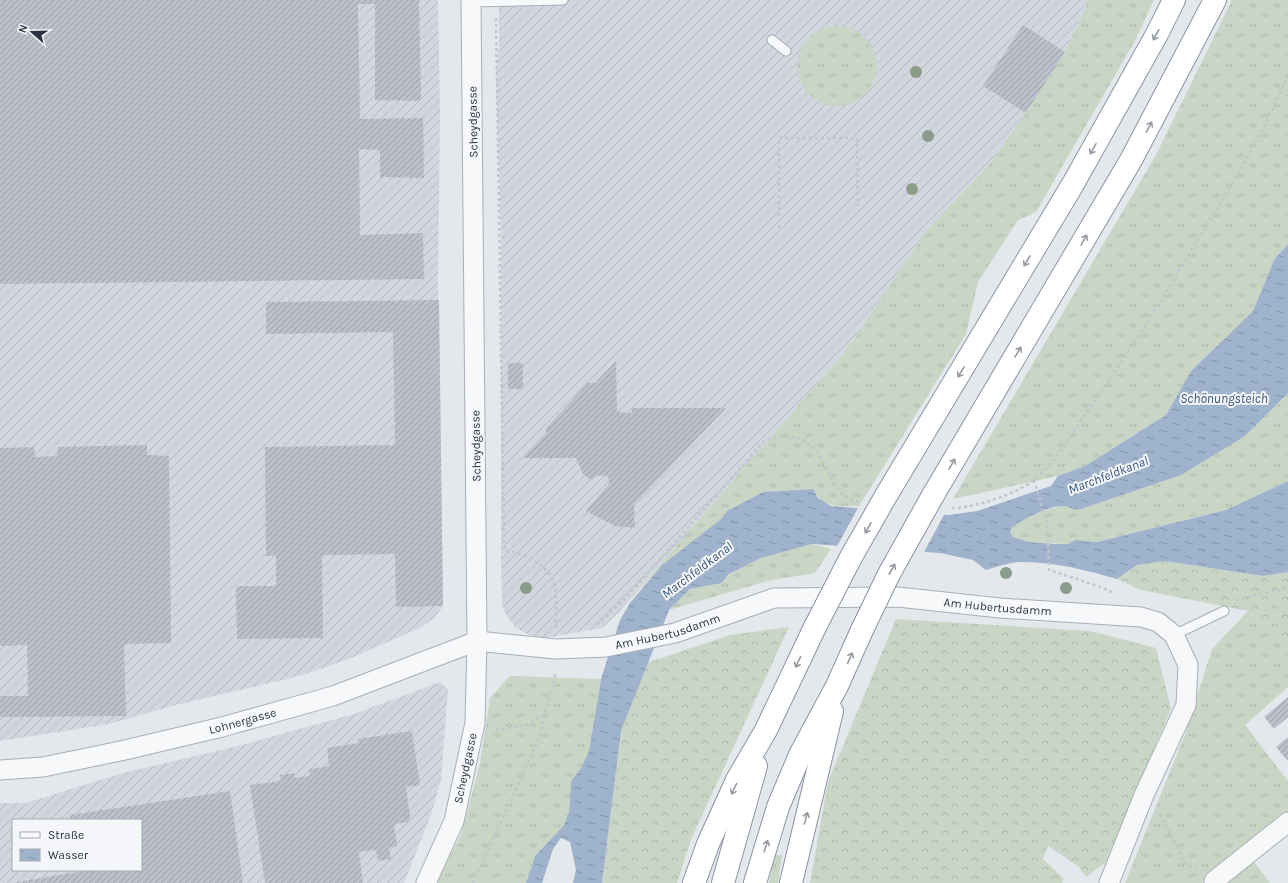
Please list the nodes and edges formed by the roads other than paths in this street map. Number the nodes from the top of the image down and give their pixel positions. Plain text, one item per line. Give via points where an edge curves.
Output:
1 (563, 0) edge
2 (1174, 0) edge
3 (1215, 0) edge
4 (471, 1) edge
5 (772, 40) dead end
6 (786, 51) dead end
7 (1224, 611) dead end
8 (1174, 635) junction
9 (477, 641) junction
10 (837, 686) junction
11 (766, 730) junction
12 (0, 770) edge
13 (1288, 822) edge
14 (1214, 881) road end
15 (426, 883) edge
16 (694, 883) edge
17 (723, 883) edge
18 (755, 883) edge
19 (791, 883) edge
20 (1109, 883) edge

1 - 4 lane
2 -> 11 highway, bridge via 1150,48 1073,184 851,557
10 -> 3 highway, bridge via 889,574 939,503 1131,160
4 - 9 street, Scheydgasse
5 - 6 lane
7 - 8 lane
8 - 9 street, Am Hubertusdamm via 1158,622 1141,617 1000,608 898,597 774,598 675,633 606,647 562,650
8 - 20 street, Am Hubertusdamm via 1188,665 1186,706 1144,794
9 - 12 street, Lohnergasse via 333,696 124,750 43,767
9 - 15 street, Scheydgasse via 474,729 454,821
18 -> 10 highway via 778,807 800,756
19 -> 10 highway
11 -> 16 highway via 734,787 708,844
11 - 17 highway
13 - 14 street

